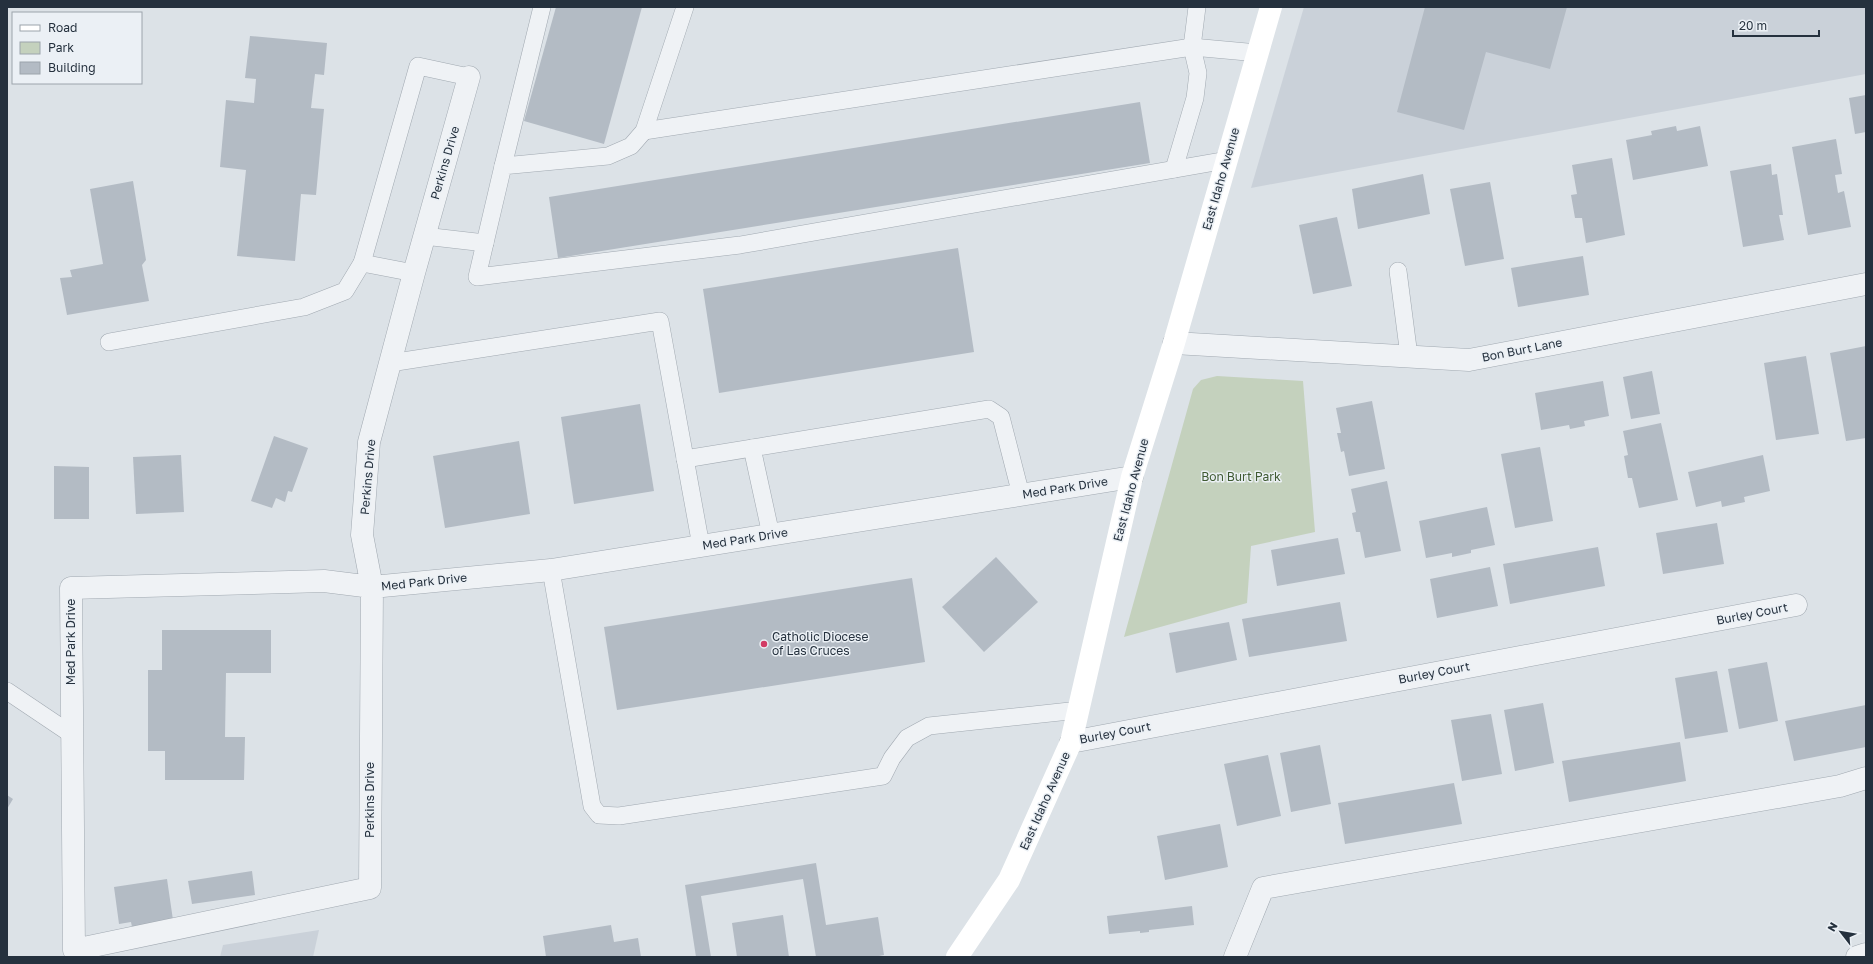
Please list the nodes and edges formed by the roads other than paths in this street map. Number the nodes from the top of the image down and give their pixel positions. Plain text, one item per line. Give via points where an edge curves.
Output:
1 (542, 7) edge
2 (685, 7) edge
3 (1197, 7) edge
4 (1271, 7) edge
5 (1192, 47) junction
6 (1258, 53) junction
7 (469, 77) joint
8 (644, 131) junction
9 (1227, 160) junction
10 (503, 166) junction
11 (1174, 169) junction
12 (424, 236) junction
13 (485, 243) junction
14 (362, 263) junction
15 (1398, 271) dead end
16 (414, 273) junction
17 (1866, 284) edge
18 (109, 342) dead end
19 (1174, 343) junction
20 (1409, 356) junction
21 (390, 363) junction
22 (752, 448) junction
23 (685, 459) junction
24 (1132, 477) junction
25 (1021, 495) junction
26 (771, 535) junction
27 (701, 546) junction
28 (551, 570) junction
29 (372, 587) junction
30 (1796, 605) dead end
31 (7, 691) edge
32 (1079, 710) junction
33 (71, 734) junction
34 (1072, 742) junction
35 (1866, 778) edge
36 (71, 954) edge
37 (1866, 954) edge
38 (957, 957) edge
39 (1235, 957) edge
40 (1857, 957) edge

1 - 10 lane
2 - 8 lane
3 - 5 lane
4 - 6 street, East Idaho Avenue
5 - 6 lane
5 - 8 lane
5 - 11 lane via 1198,73 1195,98
6 - 9 street, East Idaho Avenue
7 - 12 street, Perkins Drive
7 - 14 lane via 418,66
8 - 10 lane via 631,146 608,156
9 - 11 lane
9 - 19 street, East Idaho Avenue
10 - 13 lane
11 - 13 lane via 740,246 477,277
12 - 13 lane
12 - 16 street, Perkins Drive
14 - 16 lane
14 - 18 lane via 345,291 304,307
15 - 20 lane
16 - 21 street, Perkins Drive
17 - 20 street, Bon Burt Lane via 1469,360
19 - 20 street, Bon Burt Lane
19 - 24 street, East Idaho Avenue
21 - 23 lane via 660,321
21 - 29 street, Perkins Drive via 369,442 362,534
22 - 23 lane
22 - 25 lane via 989,410 1000,417
22 - 26 lane
23 - 27 lane
24 - 25 street, Med Park Drive
24 - 32 street, East Idaho Avenue
25 - 26 street, Med Park Drive
26 - 27 street, Med Park Drive
27 - 28 street, Med Park Drive
28 - 29 street, Med Park Drive
28 - 32 lane via 592,806 599,815 620,816 883,776 892,758 907,738 929,726
29 - 33 street, Med Park Drive via 324,581 71,588
29 - 36 street, Perkins Drive via 370,888
30 - 34 street, Burley Court
31 - 33 lane
32 - 34 street, East Idaho Avenue
33 - 36 street, Med Park Drive
34 - 38 street, East Idaho Avenue via 1009,880
35 - 39 street via 1840,786 1263,888
37 - 40 street

